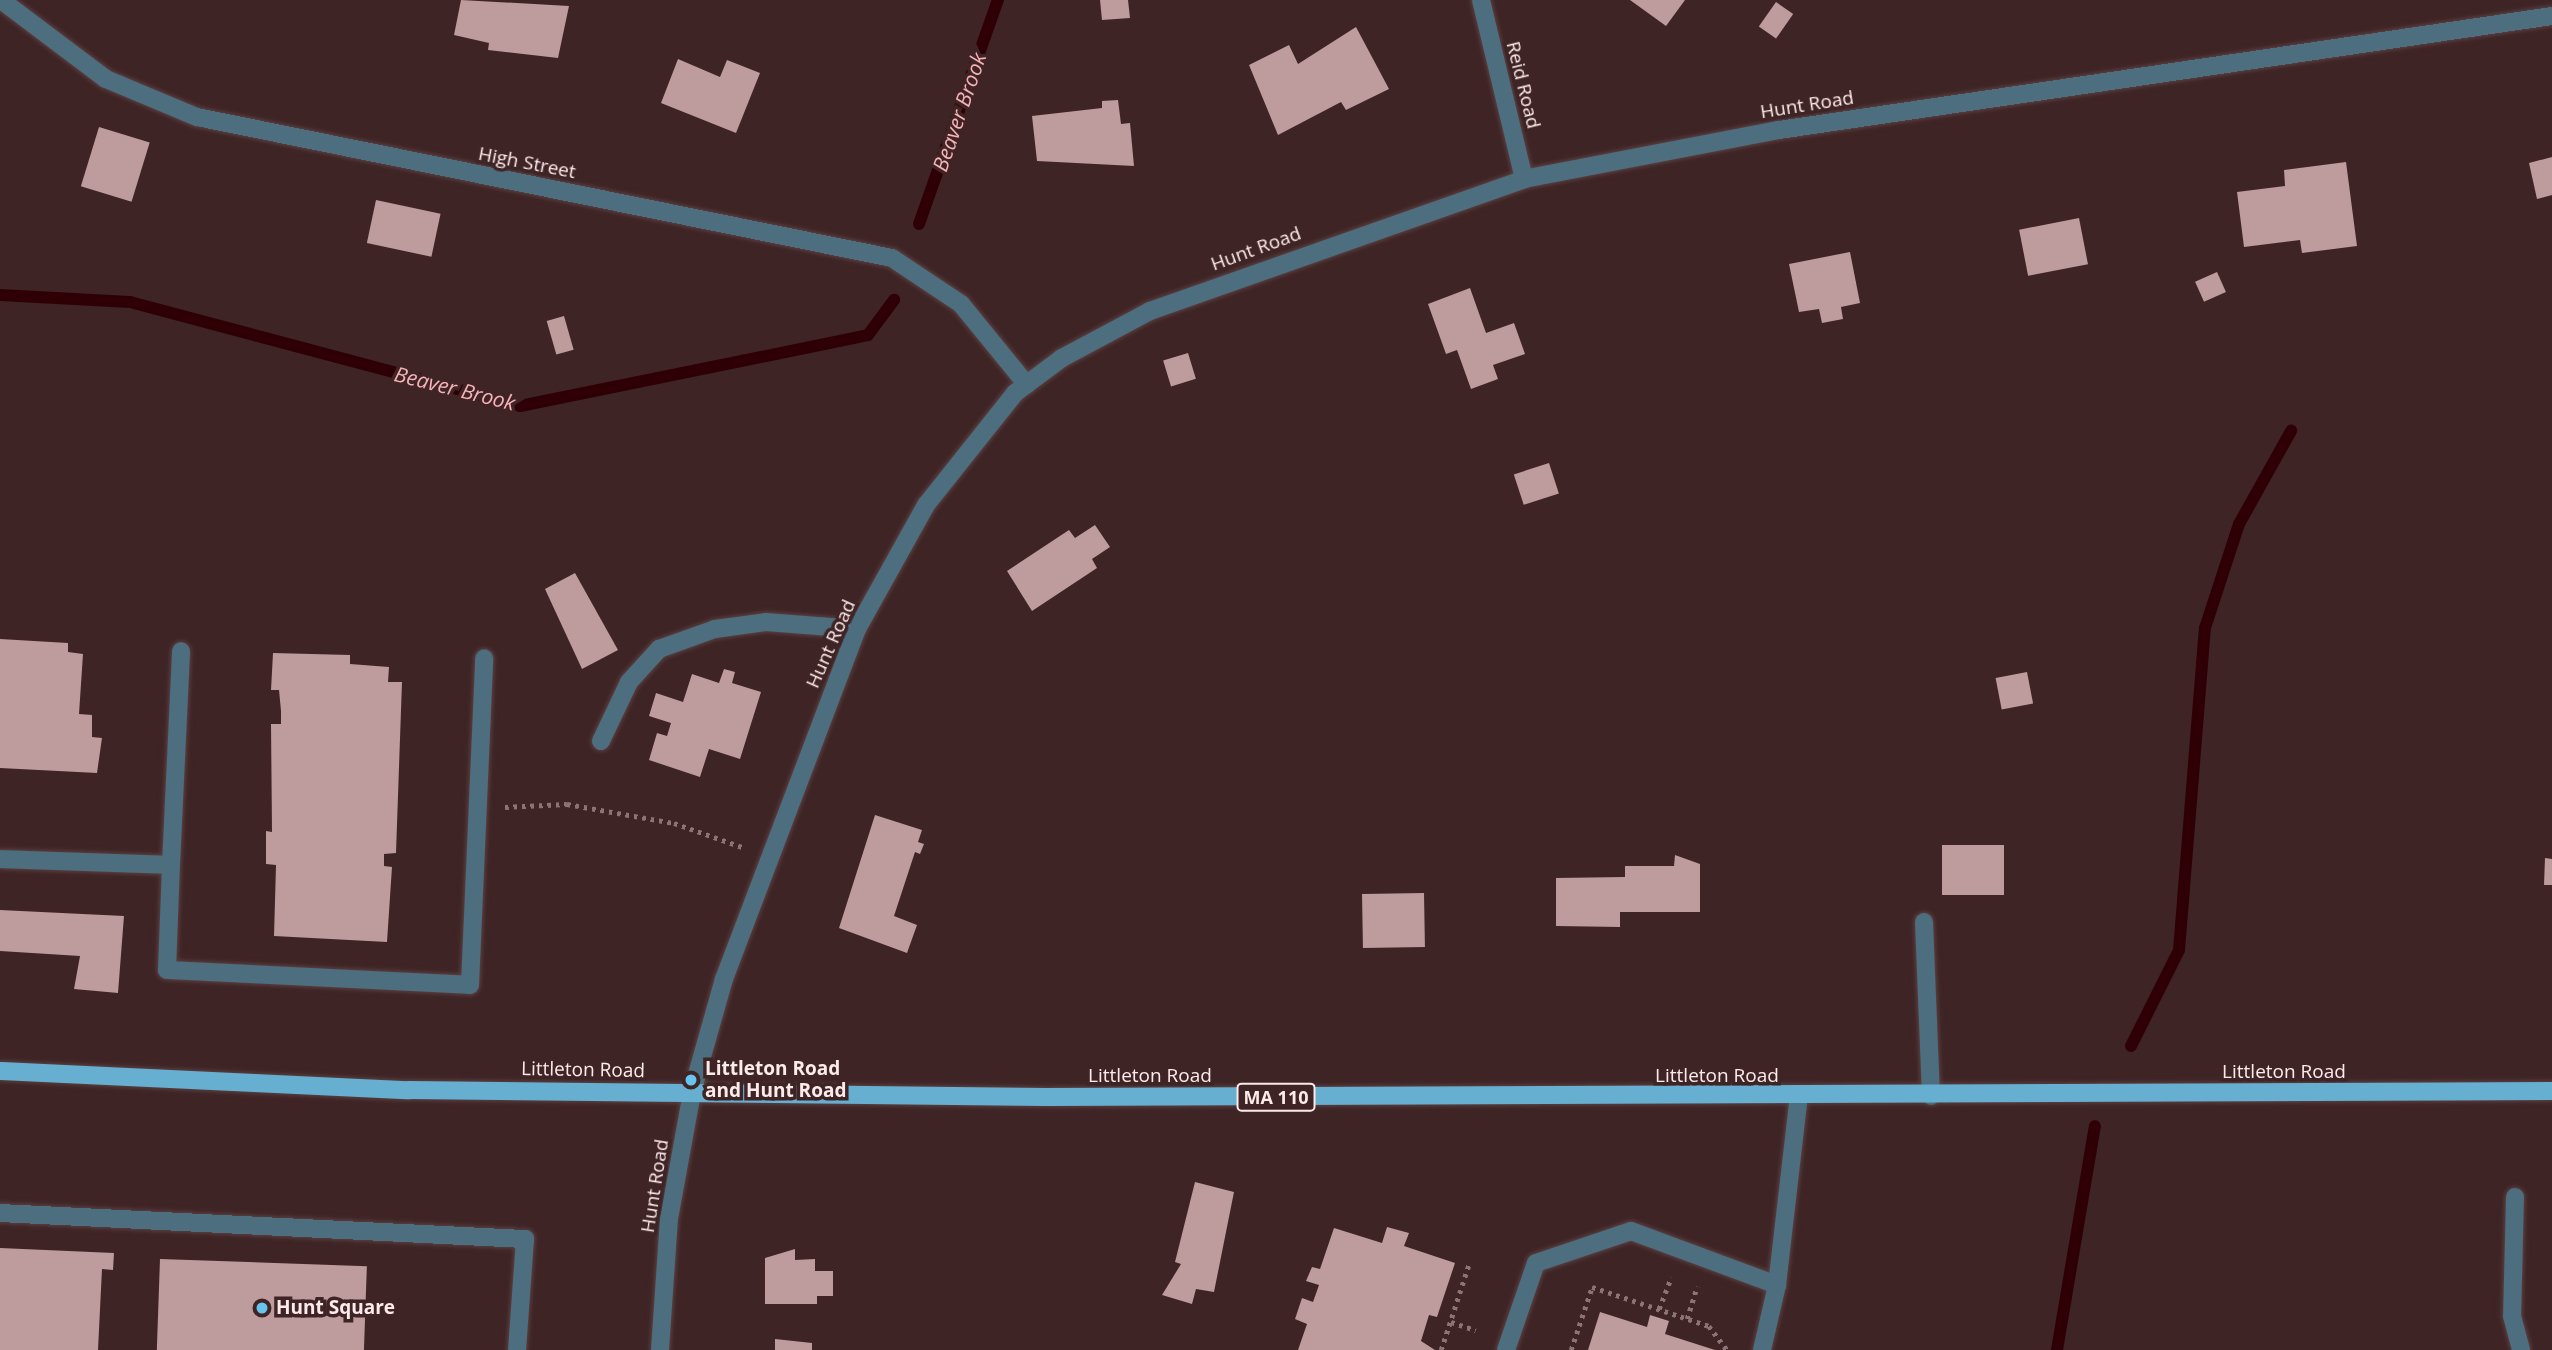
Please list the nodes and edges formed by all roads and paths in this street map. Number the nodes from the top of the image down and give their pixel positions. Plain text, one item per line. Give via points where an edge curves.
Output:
1 (1, 0) edge
2 (1481, 0) edge
3 (2552, 16) edge
4 (1524, 179) junction
5 (1027, 385) junction
6 (857, 629) junction
7 (181, 651) dead end
8 (484, 658) dead end
9 (601, 741) dead end
10 (477, 808) junction
11 (769, 856) junction
12 (0, 859) edge
13 (172, 866) junction
14 (1924, 922) dead end
15 (0, 1071) edge
16 (2552, 1091) edge
17 (692, 1092) junction
18 (1799, 1096) junction
19 (1931, 1096) junction
20 (2515, 1197) dead end
21 (0, 1213) edge
22 (1469, 1264) dead end
23 (1777, 1285) junction
24 (1697, 1287) dead end
25 (1687, 1319) junction
26 (1450, 1321) junction
27 (1476, 1330) dead end
28 (517, 1350) edge
29 (660, 1350) edge
30 (1441, 1350) edge
31 (1506, 1350) edge
32 (1572, 1350) edge
33 (1727, 1350) edge
34 (1762, 1350) edge
35 (2521, 1350) edge

1 - 5 street, High Street via 106,79 197,117 892,258 961,304
2 - 4 street, Reid Road
3 - 4 street, Hunt Road via 1779,130
4 - 5 street, Hunt Road via 1150,311 1062,358
5 - 6 street, Hunt Road via 926,505
6 - 9 street via 766,622 715,629 659,649 629,682
6 - 11 street, Hunt Road
7 - 13 street
8 - 10 street
10 - 11 path via 568,804 674,823
10 - 13 street via 470,985 167,970
11 - 17 street, Hunt Road
12 - 13 street
14 - 19 street
15 - 17 main road, Littleton Road / MA 110 via 409,1090
16 - 19 main road, Littleton Road / MA 110
17 - 18 main road, Littleton Road / MA 110
17 - 29 street, Hunt Road via 669,1219
18 - 19 main road, Littleton Road / MA 110
18 - 23 street
20 - 35 street via 2512,1315
21 - 28 street via 525,1239
22 - 26 path
23 - 31 street via 1631,1231 1536,1263
23 - 34 street
24 - 25 path
25 - 32 path via 1592,1287
25 - 33 path via 1709,1326
26 - 27 path
26 - 30 path

